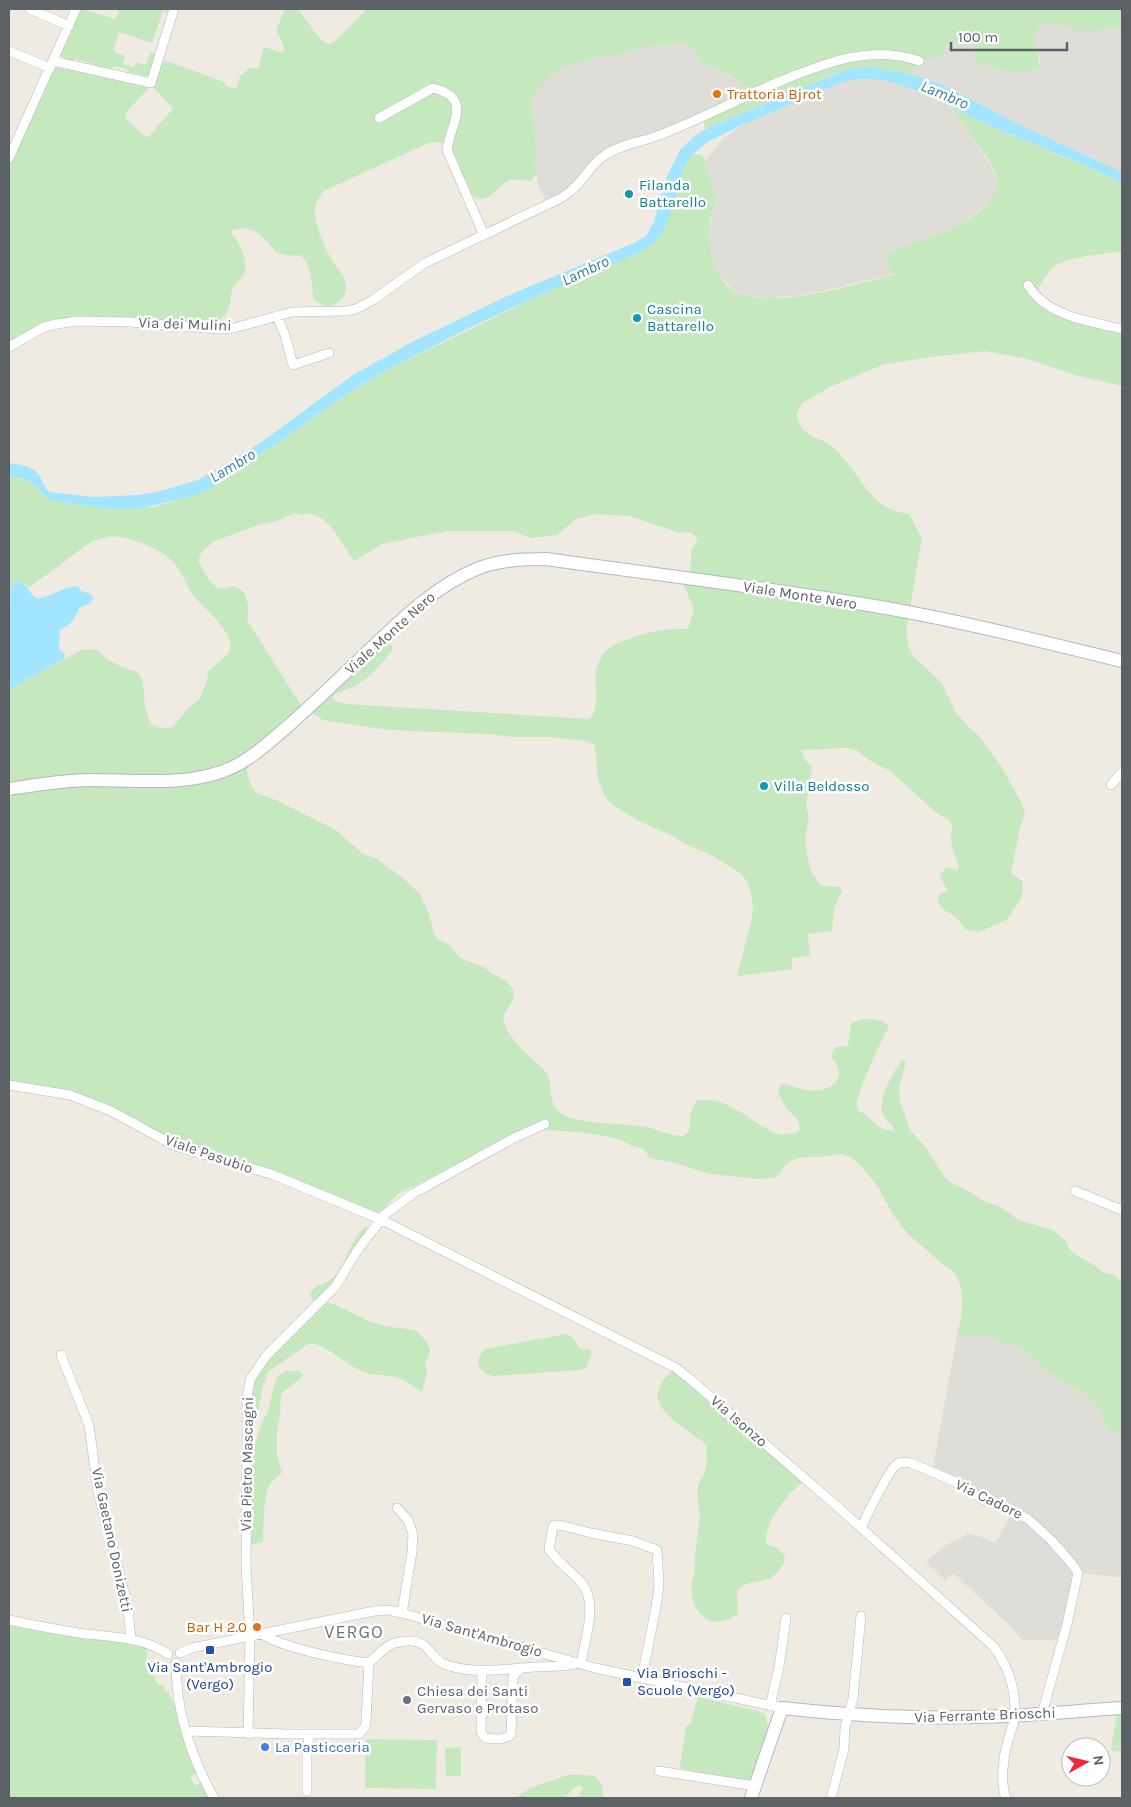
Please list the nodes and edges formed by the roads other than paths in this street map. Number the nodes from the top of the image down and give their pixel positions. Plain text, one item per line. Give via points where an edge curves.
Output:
1 (30, 9) edge
2 (76, 9) edge
3 (174, 9) edge
4 (69, 26) junction
5 (9, 51) edge
6 (919, 61) dead end
7 (52, 65) junction
8 (379, 118) dead end
9 (9, 158) edge
10 (484, 235) junction
11 (1028, 285) dead end
12 (277, 316) junction
13 (1122, 329) edge
14 (9, 347) edge
15 (329, 353) dead end
16 (1122, 661) edge
17 (1122, 772) edge
18 (1111, 785) dead end
19 (9, 789) edge
20 (9, 1085) edge
21 (545, 1124) dead end
22 (1075, 1191) dead end
23 (1122, 1210) edge
24 (380, 1219) junction
25 (61, 1355) dead end
26 (397, 1508) dead end
27 (861, 1527) junction
28 (402, 1613) junction
29 (861, 1616) dead end
30 (786, 1618) dead end
31 (9, 1620) edge
32 (262, 1634) junction
33 (250, 1637) junction
34 (131, 1640) junction
35 (180, 1653) junction
36 (168, 1654) junction
37 (176, 1663) junction
38 (368, 1663) junction
39 (581, 1663) junction
40 (520, 1668) junction
41 (482, 1670) junction
42 (642, 1677) junction
43 (776, 1707) junction
44 (1122, 1708) edge
45 (1042, 1714) junction
46 (848, 1715) junction
47 (1015, 1716) junction
48 (186, 1731) junction
49 (248, 1734) junction
50 (309, 1735) junction
51 (659, 1771) dead end
52 (307, 1791) dead end
53 (753, 1792) edge
54 (214, 1798) edge
55 (831, 1798) edge
56 (1006, 1798) edge

1 - 4 street
2 - 4 street
3 - 7 street via 151,83
4 - 7 street
5 - 7 street
6 - 10 street, Via dei Mulini via 900,54 848,57 826,63 746,95 663,134 614,149 596,161 571,191
7 - 9 street
8 - 10 street via 433,88 454,98 457,118 447,150
10 - 12 street, Via dei Mulini via 425,263 356,309 292,312
11 - 13 street via 1036,296 1053,308 1076,318
12 - 14 street, Via dei Mulini via 219,329 130,322 70,322 44,327
12 - 15 street via 293,365
16 - 19 street, Viale Monte Nero via 888,608 546,559 524,559 480,568 438,590 256,754 219,773 195,779 90,780
17 - 18 street
20 - 24 street, Viale Pasubio via 70,1095 111,1111 175,1146 271,1174
21 - 24 street, Via Pietro Mascagni via 414,1193
22 - 23 street via 1101,1197
24 - 27 street, Via Isonzo via 676,1368
24 - 33 street, Via Pietro Mascagni via 335,1287 266,1356 250,1380 247,1397 246,1565
25 - 34 street, Via Gaetano Donizetti via 89,1426 98,1492 128,1607
26 - 28 street via 408,1520 413,1534
27 - 45 street, Via Cadore via 888,1475 896,1464 904,1462 960,1484 984,1500 1014,1510 1051,1540 1078,1573
27 - 47 street, Via Isonzo via 1003,1658
28 - 32 street, Via Sant'Ambrogio via 374,1611
28 - 39 street, Via Sant'Ambrogio
29 - 46 street
30 - 43 street
31 - 34 street
32 - 33 street, Via Sant'Ambrogio
32 - 38 street via 315,1653
33 - 35 street, Via Sant'Ambrogio
33 - 49 street, Via Pietro Mascagni
34 - 36 street via 146,1643
35 - 36 street via 173,1650
35 - 37 street via 180,1660
36 - 37 street via 169,1660
37 - 48 street
38 - 41 street via 397,1641 414,1641 426,1646 440,1662
38 - 50 street via 363,1730 351,1735
39 - 40 street
39 - 42 street, Via Sant'Ambrogio
39 - 42 street via 589,1620 588,1595 584,1586 549,1550 556,1524 591,1534 633,1540 658,1550 659,1585
40 - 41 street
40 - 41 street via 513,1676 510,1734 503,1739 483,1736
42 - 43 street, Via Sant'Ambrogio
43 - 46 street, Via Ferrante Brioschi
43 - 53 street
44 - 45 street, Via Ferrante Brioschi
45 - 47 street, Via Ferrante Brioschi
46 - 47 street, Via Ferrante Brioschi
46 - 55 street via 844,1749
47 - 56 street via 1006,1747 1003,1785
48 - 49 street
48 - 54 street via 194,1759
49 - 50 street
50 - 52 street
51 - 53 street

